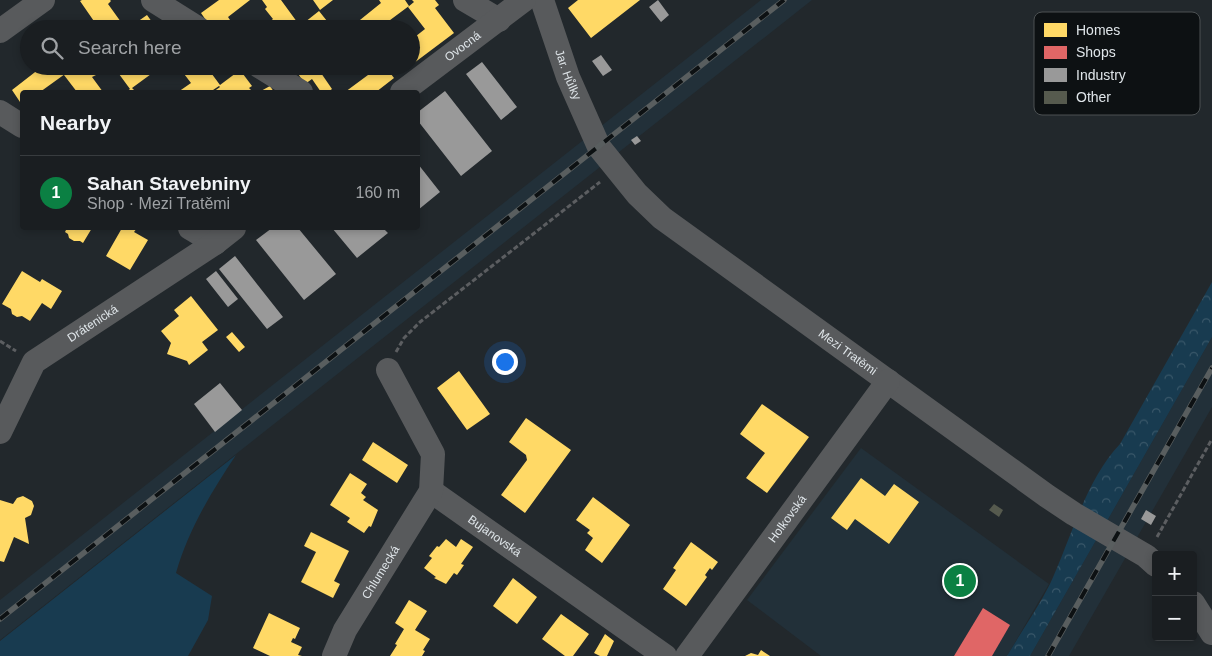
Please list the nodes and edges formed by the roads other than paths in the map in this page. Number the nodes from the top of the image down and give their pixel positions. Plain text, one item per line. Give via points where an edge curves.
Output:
1 (43, 0) edge
2 (153, 0) edge
3 (465, 0) edge
4 (524, 0) edge
5 (542, 0) edge
6 (185, 20) edge
7 (499, 20) junction
8 (0, 31) edge
9 (274, 75) edge
10 (298, 90) edge
11 (405, 90) edge
12 (0, 112) edge
13 (20, 125) edge
14 (599, 147) joint
15 (193, 230) edge
16 (231, 230) edge
17 (215, 243) junction
18 (388, 370) road end
19 (888, 381) junction
20 (0, 432) edge
21 (431, 491) junction
22 (1151, 560) edge
23 (1197, 609) edge
24 (1212, 633) edge
25 (334, 656) edge
26 (665, 656) edge
27 (687, 656) edge

1 - 8 street
2 - 6 street
3 - 7 street
4 - 7 street, Ovocná
5 - 14 street, Jar. Hůlky via 568,77
7 - 11 street, Ovocná
9 - 10 street
12 - 13 street
14 - 19 street, Mezi Tratěmi via 637,194 662,218
15 - 17 street
16 - 17 street
17 - 20 street, Drátenická via 34,362
18 - 21 street via 433,454
19 - 22 street, Mezi Tratěmi via 1047,496
19 - 27 street, Holkovská
21 - 25 street, Chlumecká via 345,630
21 - 26 street, Bujanovská
23 - 24 street

